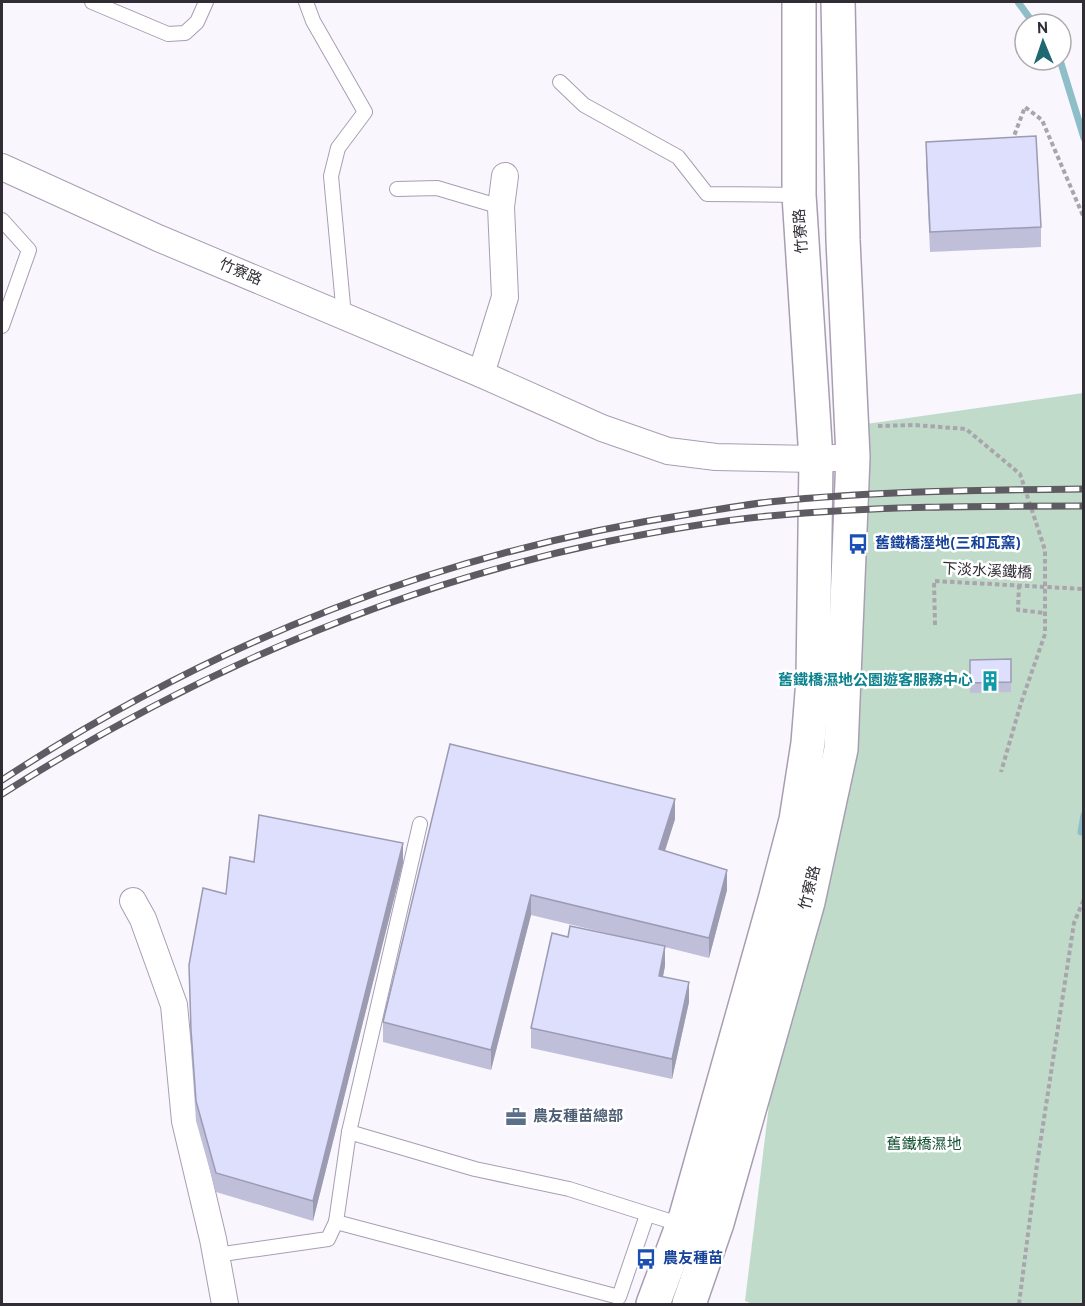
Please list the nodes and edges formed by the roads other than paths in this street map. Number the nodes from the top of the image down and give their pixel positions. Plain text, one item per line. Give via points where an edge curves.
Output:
1 (92, 2) edge
2 (206, 2) edge
3 (306, 2) edge
4 (799, 2) edge
5 (838, 2) edge
6 (560, 82) dead end
7 (2, 167) edge
8 (505, 176) dead end
9 (397, 189) dead end
10 (800, 195) junction
11 (501, 207) junction
12 (2, 220) edge
13 (344, 316) junction
14 (2, 326) edge
15 (481, 374) junction
16 (852, 442) junction
17 (816, 459) junction
18 (420, 824) dead end
19 (133, 901) dead end
20 (349, 1132) junction
21 (647, 1215) junction
22 (336, 1222) junction
23 (698, 1231) junction
24 (216, 1255) junction
25 (225, 1305) edge
26 (654, 1305) edge
27 (688, 1305) edge

1 - 2 lane via 168,34 185,33 197,22
3 - 13 lane via 365,112 338,148 331,176
4 - 10 main road, 竹寮路
5 - 16 main road, 竹寮路
6 - 10 lane via 584,105 678,157 707,194
7 - 13 street, 竹寮路
8 - 11 street
9 - 11 lane via 438,188
10 - 17 main road, 竹寮路
11 - 15 street via 505,297
12 - 14 lane via 29,250
13 - 15 street, 竹寮路
15 - 17 street, 竹寮路 via 602,428 668,451 716,457
16 - 17 street, 竹寮路
16 - 23 main road, 竹寮路 via 840,749 808,902
17 - 23 main road, 竹寮路 via 813,680 808,743 796,820
18 - 20 lane
19 - 24 street via 174,1005 185,1120
20 - 21 lane via 475,1169 569,1189
20 - 22 lane
21 - 22 lane via 619,1297
21 - 23 lane
22 - 24 lane via 328,1239
23 - 26 main road, 竹寮路
23 - 27 main road, 竹寮路
24 - 25 street

